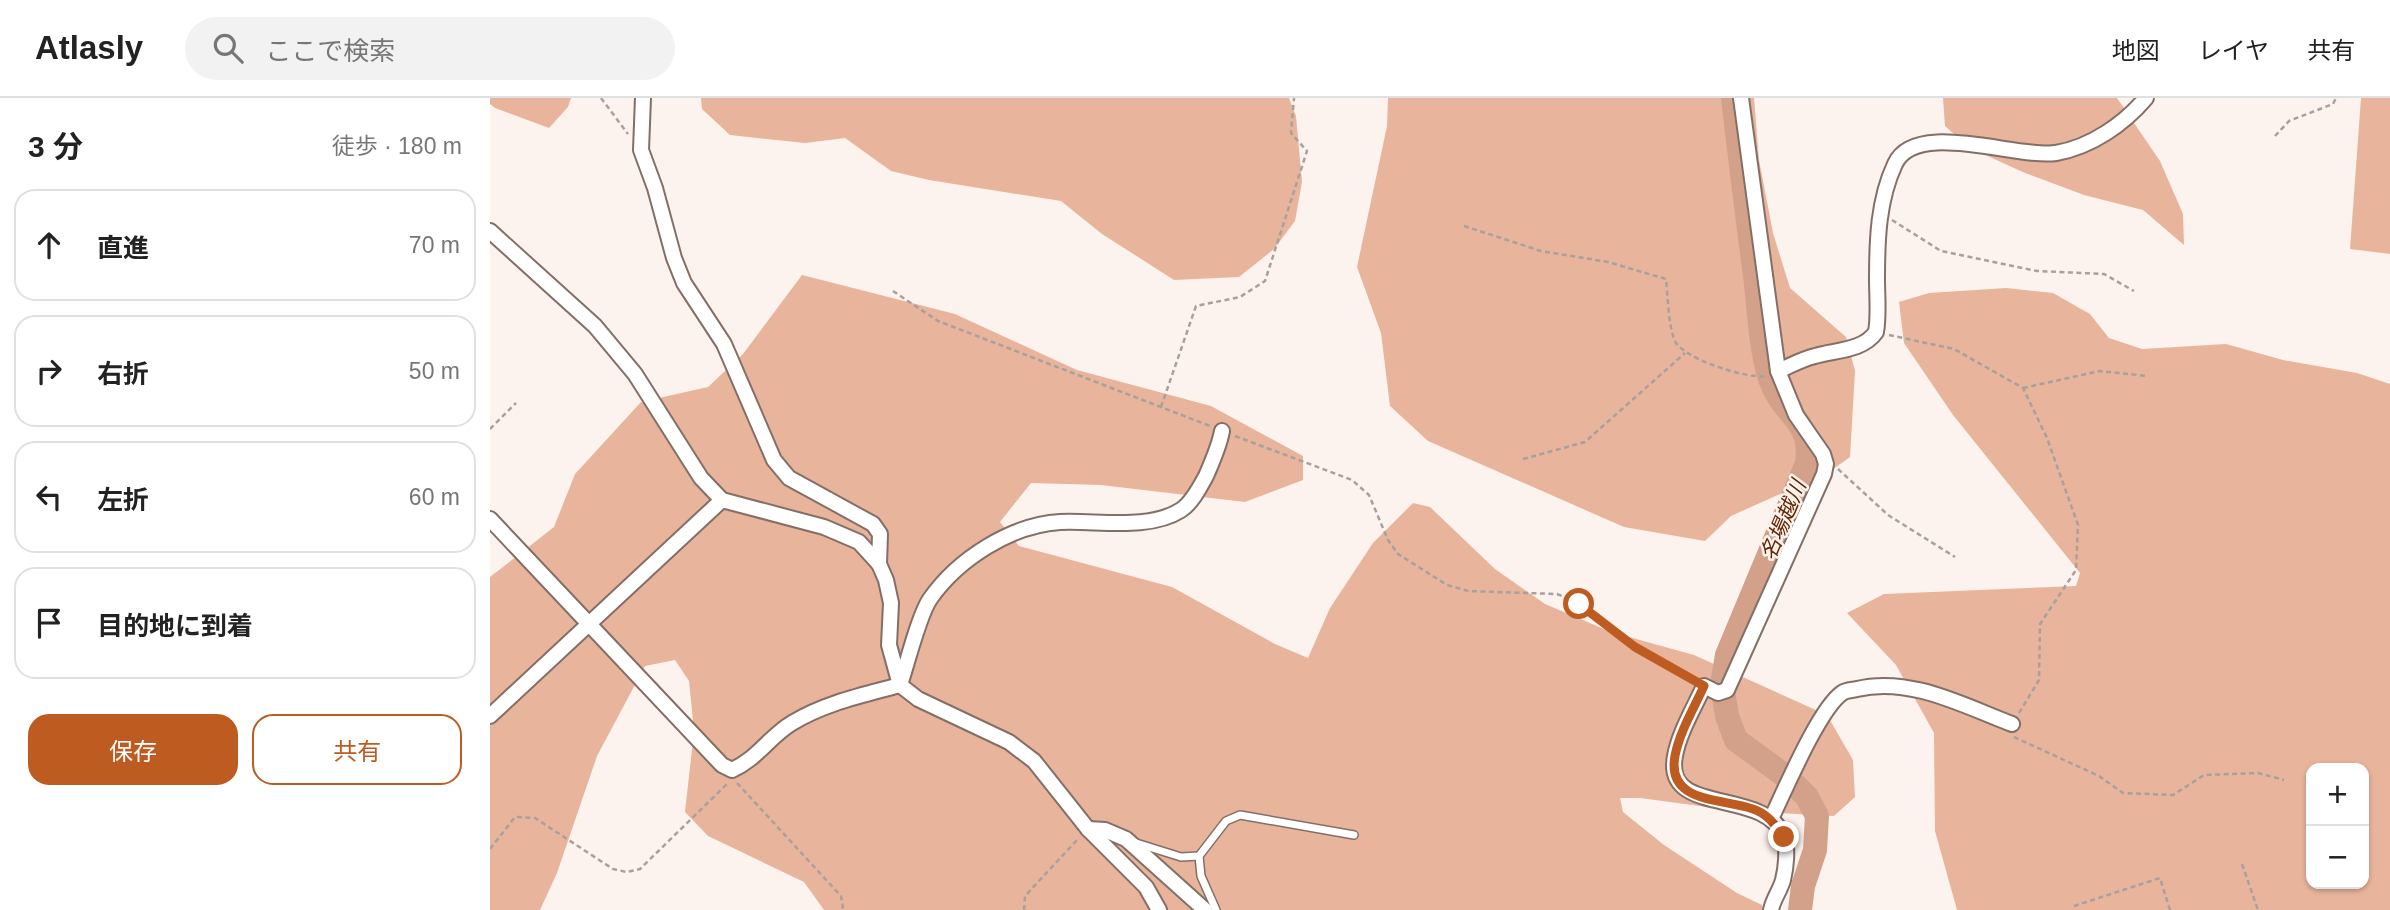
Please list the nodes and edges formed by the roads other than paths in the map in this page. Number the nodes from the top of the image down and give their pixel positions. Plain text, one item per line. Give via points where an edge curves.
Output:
1 (643, 98) edge
2 (1741, 98) edge
3 (2146, 98) edge
4 (490, 231) edge
5 (1778, 371) junction
6 (1222, 431) road end
7 (722, 500) junction
8 (490, 519) edge
9 (879, 564) junction
10 (590, 625) junction
11 (900, 685) junction
12 (490, 716) edge
13 (2012, 724) road end
14 (1771, 818) junction
15 (1088, 829) junction
16 (1354, 835) dead end
17 (1126, 839) junction
18 (1199, 856) junction
19 (1159, 910) edge
20 (1205, 910) edge
21 (1216, 910) edge
22 (1771, 910) edge

1 - 9 street via 641,150 684,283 724,344 774,460 789,478 873,524 880,534
2 - 5 street
3 - 5 street via 2115,128 2059,152 2021,153 1942,142 1914,146 1903,153 1895,163 1880,213 1876,332 1862,345 1812,356
4 - 7 street via 594,326 635,374 701,478
5 - 14 street via 1796,415 1823,454 1824,474 1727,690 1710,689 1675,752 1673,765 1682,788 1694,795 1754,809
6 - 11 street via 1200,489 1183,509 1164,518 1059,522 1026,528 951,574 928,601
7 - 9 street via 859,541
7 - 10 street
8 - 10 street
9 - 11 street via 891,603 889,645
10 - 11 street via 722,765 733,770 746,764 789,724 820,708
10 - 12 street
11 - 15 street via 918,699 1018,748 1034,761
13 - 14 street via 1930,693 1900,687 1843,692 1824,714
14 - 22 street via 1784,837 1786,855 1783,880
15 - 17 street
15 - 19 street via 1146,887
16 - 18 lane via 1240,815 1226,821
17 - 18 lane via 1181,857
17 - 20 street
18 - 21 lane via 1201,876

